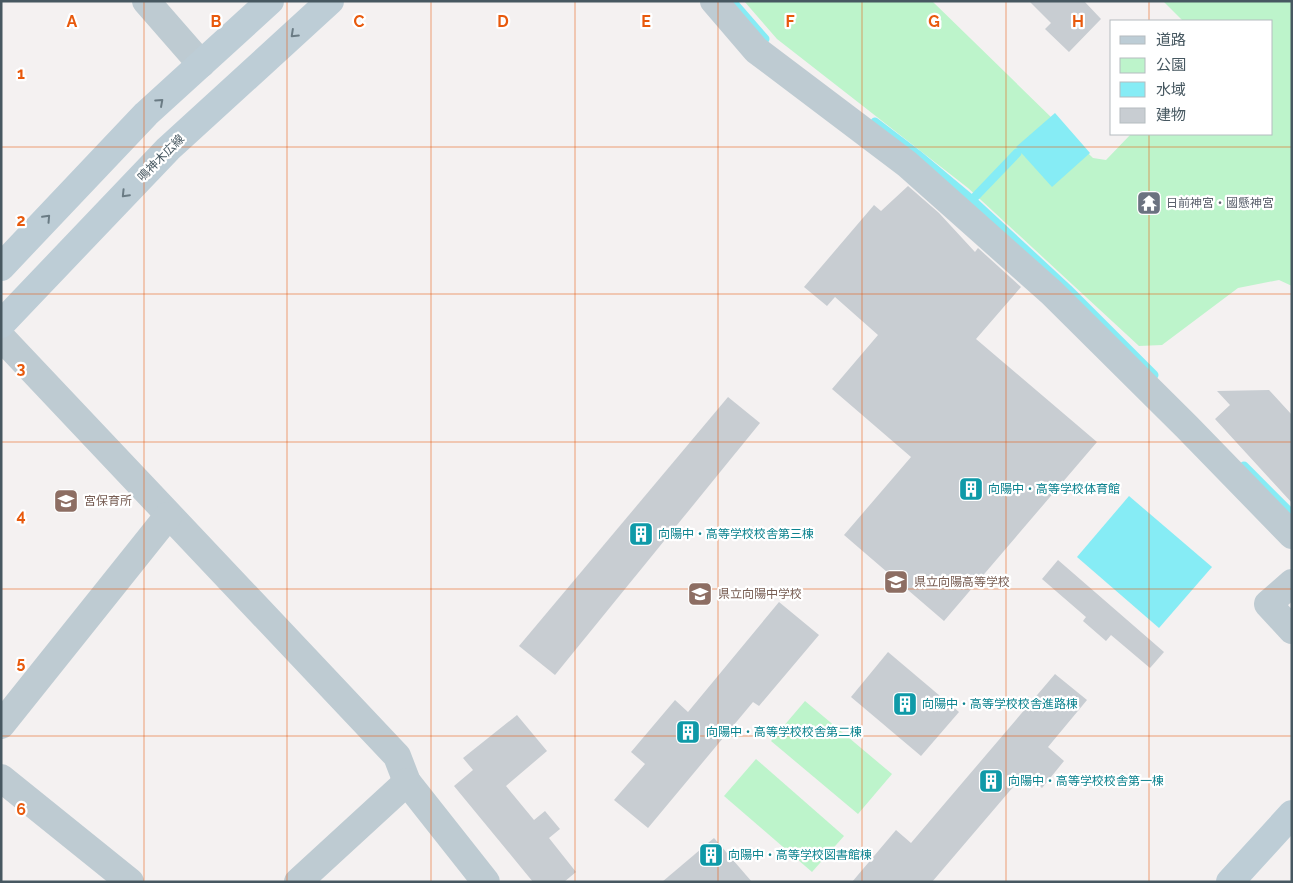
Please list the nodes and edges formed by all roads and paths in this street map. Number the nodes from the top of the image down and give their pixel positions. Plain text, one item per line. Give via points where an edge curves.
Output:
1 (146, 1) edge
2 (270, 1) edge
3 (330, 1) edge
4 (714, 1) edge
5 (201, 64) junction
6 (1, 266) edge
7 (1, 324) edge
8 (1, 337) edge
9 (168, 516) junction
10 (1292, 535) edge
11 (1292, 582) edge
12 (1292, 630) edge
13 (1, 725) edge
14 (1, 778) edge
15 (407, 782) junction
16 (1292, 814) edge
17 (130, 882) edge
18 (298, 882) edge
19 (486, 882) edge
20 (1230, 882) edge

1 - 5 street
2 - 5 main road
3 -> 7 main road, 鳴神木広線 via 168,149
4 - 10 street via 756,50 907,164 1052,293
6 -> 5 main road via 146,114
8 - 9 street
9 - 13 street
9 - 15 street via 397,756
11 - 12 street via 1268,604
14 - 17 street
15 - 18 street
15 - 19 street
16 - 20 main road

